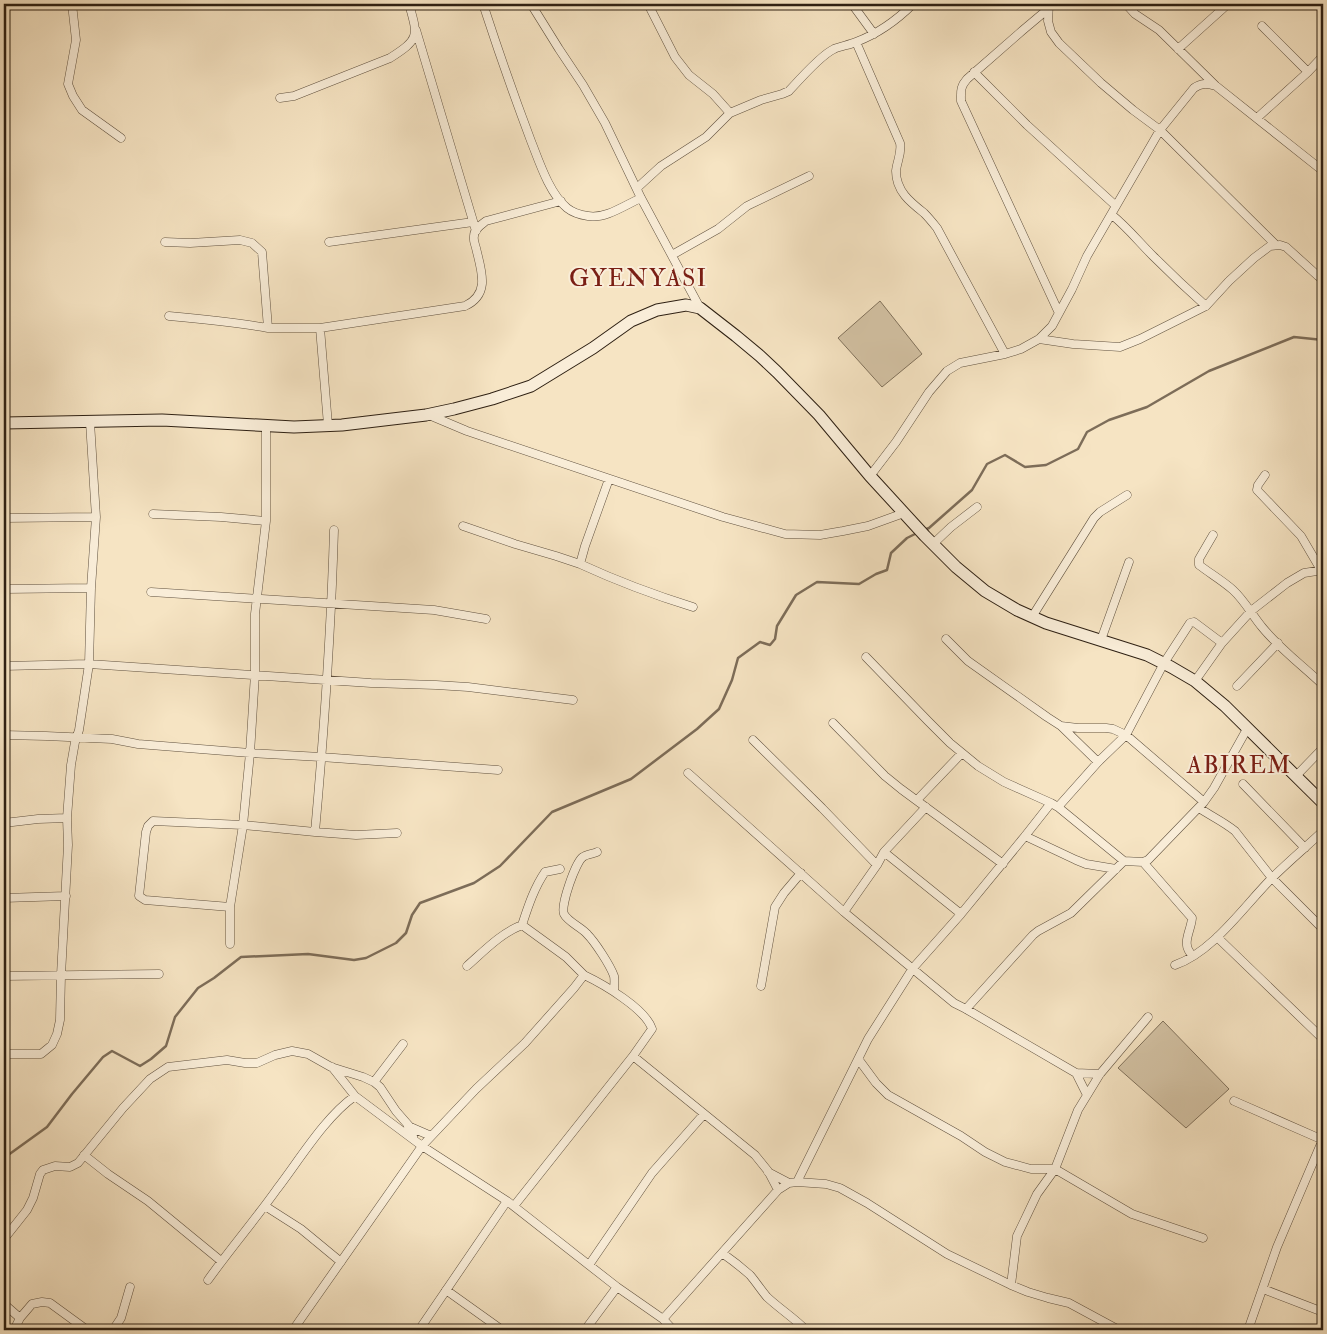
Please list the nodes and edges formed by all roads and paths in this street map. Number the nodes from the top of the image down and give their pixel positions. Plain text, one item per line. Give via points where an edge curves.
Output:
1 (72, 4) edge
2 (411, 4) edge
3 (419, 4) edge
4 (483, 4) edge
5 (531, 4) edge
6 (648, 4) edge
7 (852, 4) edge
8 (913, 4) edge
9 (1126, 4) edge
10 (1228, 4) edge
11 (1048, 6) edge
12 (1262, 26) dead end
13 (416, 30) junction
14 (874, 34) junction
15 (856, 42) junction
16 (1178, 49) junction
17 (1323, 56) edge
18 (974, 72) junction
19 (1308, 72) junction
20 (1216, 86) junction
21 (280, 98) dead end
22 (730, 113) junction
23 (1257, 118) junction
24 (1160, 130) junction
25 (121, 138) dead end
26 (1323, 171) edge
27 (809, 176) dead end
28 (637, 188) junction
29 (641, 198) junction
30 (561, 201) junction
31 (1116, 206) junction
32 (1112, 214) junction
33 (473, 222) junction
34 (476, 231) junction
35 (166, 242) dead end
36 (328, 242) dead end
37 (1276, 245) junction
38 (672, 255) junction
39 (1323, 280) edge
40 (1206, 306) junction
41 (700, 308) junction
42 (1059, 313) junction
43 (169, 316) dead end
44 (268, 328) junction
45 (320, 328) junction
46 (1038, 339) junction
47 (1005, 354) junction
48 (426, 414) junction
49 (90, 422) junction
50 (4, 423) edge
51 (266, 425) junction
52 (328, 425) junction
53 (1265, 475) dead end
54 (870, 476) junction
55 (609, 479) junction
56 (1127, 495) dead end
57 (977, 507) dead end
58 (904, 512) junction
59 (153, 514) dead end
60 (96, 517) junction
61 (4, 518) edge
62 (266, 521) junction
63 (463, 526) dead end
64 (334, 530) dead end
65 (1213, 535) dead end
66 (925, 536) junction
67 (1129, 562) dead end
68 (580, 564) junction
69 (1322, 570) edge
70 (91, 588) junction
71 (4, 589) edge
72 (151, 592) dead end
73 (257, 598) junction
74 (332, 603) junction
75 (693, 607) dead end
76 (1251, 611) junction
77 (1032, 616) junction
78 (486, 618) dead end
79 (946, 639) dead end
80 (1101, 640) junction
81 (1222, 643) junction
82 (1278, 643) junction
83 (866, 657) dead end
84 (89, 664) junction
85 (1164, 664) junction
86 (4, 666) edge
87 (255, 674) junction
88 (327, 679) junction
89 (1195, 681) junction
90 (1323, 685) edge
91 (1238, 686) dead end
92 (573, 700) dead end
93 (833, 723) dead end
94 (1061, 726) junction
95 (1248, 729) junction
96 (4, 735) edge
97 (1126, 735) junction
98 (77, 738) junction
99 (753, 740) dead end
100 (1323, 748) edge
101 (250, 753) junction
102 (962, 753) junction
103 (322, 757) junction
104 (1098, 762) junction
105 (498, 770) dead end
106 (688, 774) dead end
107 (1296, 776) junction
108 (1243, 784) dead end
109 (917, 800) junction
110 (1323, 803) edge
111 (1054, 805) junction
112 (1202, 805) junction
113 (926, 806) junction
114 (67, 818) junction
115 (4, 823) edge
116 (243, 825) junction
117 (1323, 831) edge
118 (315, 832) junction
119 (397, 834) dead end
120 (1025, 836) junction
121 (1305, 848) junction
122 (598, 852) dead end
123 (884, 852) junction
124 (1124, 861) junction
125 (1143, 862) junction
126 (1003, 864) junction
127 (877, 865) junction
128 (560, 869) dead end
129 (1116, 869) junction
130 (801, 874) junction
131 (1272, 878) junction
132 (66, 896) junction
133 (4, 898) edge
134 (230, 907) junction
135 (844, 912) junction
136 (961, 914) junction
137 (522, 925) junction
138 (1323, 929) edge
139 (1217, 936) junction
140 (230, 944) dead end
141 (1193, 956) junction
142 (1175, 965) dead end
143 (467, 966) dead end
144 (913, 968) junction
145 (159, 974) dead end
146 (61, 975) junction
147 (4, 976) edge
148 (584, 976) junction
149 (761, 986) dead end
150 (614, 991) junction
151 (966, 1009) junction
152 (1148, 1017) dead end
153 (1323, 1039) edge
154 (403, 1044) dead end
155 (4, 1054) edge
156 (633, 1056) junction
157 (859, 1060) junction
158 (331, 1067) junction
159 (1076, 1073) junction
160 (1100, 1074) junction
161 (374, 1082) junction
162 (1087, 1095) junction
163 (355, 1096) junction
164 (1234, 1102) dead end
165 (704, 1114) junction
166 (393, 1124) junction
167 (410, 1127) junction
168 (431, 1136) junction
169 (1323, 1139) edge
170 (414, 1140) junction
171 (422, 1146) junction
172 (84, 1155) junction
173 (1055, 1170) junction
174 (768, 1171) junction
175 (797, 1182) junction
176 (788, 1183) junction
177 (778, 1190) junction
178 (507, 1201) junction
179 (265, 1206) junction
180 (514, 1206) junction
181 (1203, 1238) dead end
182 (4, 1239) edge
183 (722, 1253) junction
184 (222, 1261) junction
185 (341, 1262) junction
186 (589, 1265) junction
187 (208, 1280) dead end
188 (1011, 1284) junction
189 (130, 1287) dead end
190 (616, 1287) junction
191 (1263, 1289) junction
192 (446, 1290) junction
193 (4, 1304) edge
194 (1323, 1312) edge
195 (20, 1318) junction
196 (663, 1319) junction
197 (14, 1330) edge
198 (87, 1330) edge
199 (104, 1330) edge
200 (293, 1330) edge
201 (419, 1330) edge
202 (502, 1330) edge
203 (585, 1330) edge
204 (674, 1330) edge
205 (806, 1330) edge
206 (1119, 1330) edge
207 (1248, 1330) edge

1 - 25 street via 76,40 68,84 82,110
2 - 3 street
2 - 13 street
4 - 30 street via 549,185
5 - 28 street via 605,123
6 - 22 street via 675,57 689,75
7 - 14 street
8 - 14 street
9 - 16 street
10 - 16 street
11 - 18 street
11 - 24 street via 1051,32 1059,43 1101,83
12 - 19 street
13 - 21 street via 413,40 390,58 294,96
13 - 33 street
14 - 15 street
15 - 22 street via 833,49 789,91
15 - 47 street via 900,143 896,172 903,194 937,228
16 - 20 street
17 - 19 street
18 - 31 street
18 - 42 street via 962,84 962,101
19 - 23 street
20 - 23 street
20 - 24 street via 1200,84 1194,88
22 - 28 street via 706,138 661,166
23 - 26 street
24 - 31 street
24 - 37 street
27 - 38 street via 747,206 718,229
28 - 29 street
29 - 30 street via 597,216 574,212
29 - 38 street
30 - 34 street via 486,221
31 - 32 street
32 - 40 street
32 - 42 street
33 - 34 street
33 - 36 street
34 - 45 street via 474,237 483,280 481,291 473,302
35 - 44 street via 240,240 258,247 262,252
37 - 39 street via 1286,247
37 - 40 street via 1254,258
38 - 41 street
40 - 46 street via 1120,347
41 - 48 street via 686,305 657,310 631,321 530,386 492,399
41 - 54 street via 777,372
42 - 46 street via 1052,326
43 - 44 street
44 - 45 street
45 - 52 street
46 - 47 street
47 - 54 street via 960,363 947,371
48 - 52 street
48 - 55 street
49 - 50 street
49 - 51 street via 162,420
49 - 60 street
51 - 52 street
51 - 62 street
53 - 69 street via 1258,490 1301,536
54 - 58 street
55 - 58 street via 786,534 820,535 843,531 868,526
55 - 68 street
56 - 77 street via 1094,518
57 - 66 street via 951,527
58 - 66 street
59 - 62 street
60 - 61 street
60 - 70 street
62 - 73 street
63 - 68 street
64 - 74 street
65 - 76 street via 1199,559 1199,565 1235,592
66 - 77 street via 985,590
67 - 80 street
68 - 75 street
69 - 76 street via 1304,573
70 - 71 street
70 - 84 street
72 - 73 street
73 - 74 street
73 - 87 street
74 - 78 street via 434,610
74 - 88 street
76 - 81 street
76 - 82 street
77 - 80 street
79 - 94 street via 968,660
80 - 85 street
81 - 85 street via 1192,622
81 - 89 street
82 - 90 street
82 - 91 street
83 - 102 street
84 - 86 street
84 - 87 street
84 - 98 street
85 - 89 street
85 - 97 street
87 - 88 street
87 - 101 street
88 - 92 street via 436,684
88 - 103 street
89 - 95 street
93 - 109 street via 886,776
94 - 97 street via 1106,728
94 - 104 street
95 - 107 street
95 - 112 street
96 - 98 street
97 - 104 street
97 - 112 street
98 - 101 street
98 - 114 street
99 - 127 street
100 - 107 street
101 - 103 street
101 - 116 street
102 - 109 street
102 - 111 street via 1004,782
103 - 105 street
103 - 118 street
104 - 111 street
106 - 130 street
107 - 110 street
108 - 121 street
109 - 113 street
111 - 120 street
111 - 124 street
112 - 125 street
112 - 131 street via 1215,819 1235,831
113 - 123 street
113 - 126 street
114 - 115 street
114 - 132 street
116 - 118 street
116 - 134 street
116 - 134 street via 154,821 146,832 139,896 144,900
117 - 121 street
118 - 119 street
120 - 126 street
120 - 129 street via 1086,864
121 - 131 street
122 - 150 street via 583,856 577,864 563,910 587,934 612,970
123 - 127 street
123 - 136 street
124 - 125 street
124 - 129 street
125 - 141 street via 1192,918 1187,948
126 - 136 street
127 - 135 street
128 - 137 street via 545,872 540,879
129 - 151 street via 1071,913 1033,935
130 - 135 street
130 - 149 street via 775,907
131 - 138 street
131 - 139 street
132 - 133 street
132 - 146 street
134 - 140 street
135 - 144 street
136 - 144 street
137 - 143 street via 496,940
137 - 148 street via 566,957
139 - 141 street
139 - 153 street
141 - 142 street
144 - 151 street via 954,1003
144 - 157 street
145 - 146 street
146 - 147 street
146 - 155 street via 60,1020 52,1045 41,1054
148 - 150 street
148 - 168 street via 525,1043
150 - 156 street via 647,1018 652,1029
151 - 159 street
152 - 160 street
154 - 161 street
156 - 165 street
156 - 180 street
157 - 173 street via 888,1095 986,1152 1005,1162
157 - 175 street
158 - 161 street
158 - 163 street
158 - 172 street via 308,1054 292,1051 257,1063 227,1060 168,1067 150,1079
159 - 160 street
159 - 162 street
160 - 162 street
161 - 167 street
162 - 173 street
163 - 166 street
163 - 179 street via 328,1121
164 - 169 street
165 - 174 street via 755,1155
165 - 186 street via 652,1174
166 - 167 street
166 - 170 street
167 - 168 street
167 - 170 street
168 - 171 street
169 - 191 street
170 - 171 street
171 - 178 street
171 - 185 street
172 - 182 street via 70,1167 56,1166 43,1170 27,1210
172 - 184 street via 148,1201
173 - 181 street via 1132,1214
173 - 188 street via 1037,1194 1017,1236
174 - 176 street
174 - 177 street
175 - 176 street
175 - 188 street via 840,1188 947,1254
176 - 177 street
177 - 183 street
178 - 180 street
178 - 192 street
179 - 184 street
179 - 185 street via 301,1229
180 - 186 street
183 - 196 street
183 - 205 street
184 - 187 street
185 - 200 street
186 - 190 street
188 - 206 street via 1069,1303
189 - 199 street via 121,1318 115,1327
190 - 196 street
190 - 203 street
191 - 194 street
191 - 207 street
192 - 201 street
192 - 202 street
193 - 195 street
195 - 197 street
195 - 198 street via 32,1304 50,1303
196 - 204 street

